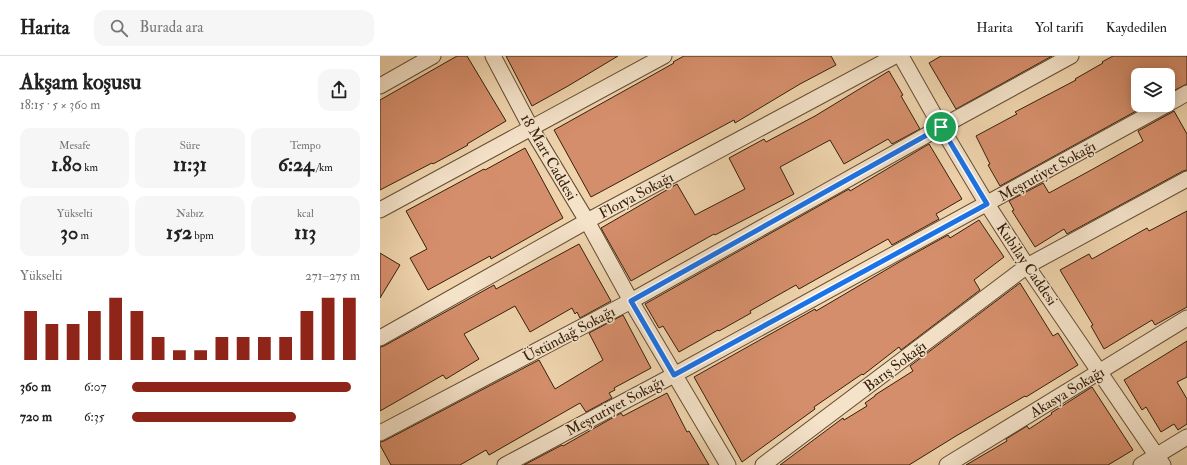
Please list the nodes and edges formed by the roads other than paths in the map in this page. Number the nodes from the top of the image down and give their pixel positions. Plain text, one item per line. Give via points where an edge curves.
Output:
1 (434, 56) edge
2 (493, 56) edge
3 (664, 56) edge
4 (895, 56) edge
5 (901, 56) edge
6 (1071, 56) edge
7 (380, 86) edge
8 (1187, 93) edge
9 (1175, 100) edge
10 (1153, 112) edge
11 (941, 127) junction
12 (531, 128) junction
13 (1187, 180) edge
14 (987, 204) junction
15 (380, 210) edge
16 (587, 221) junction
17 (1027, 266) junction
18 (631, 301) junction
19 (1187, 318) edge
20 (380, 338) edge
21 (1100, 372) junction
22 (674, 375) junction
23 (380, 433) edge
24 (1187, 437) edge
25 (1160, 460) edge
26 (505, 465) edge
27 (728, 465) edge
28 (763, 465) edge
29 (947, 465) edge
30 (1141, 465) edge

1 - 7 street
2 - 12 street, 18 Mart Caddesi
3 - 12 street
4 - 16 street, Florya Sokağı
5 - 11 street, Kubilay Caddesi
6 - 11 street, Üstündağ Sokağı
8 - 9 street, Meşrutiyet Sokağı
10 - 14 street, Meşrutiyet Sokağı
11 - 14 street, Kubilay Caddesi
11 - 18 street, Üstündağ Sokağı
12 - 15 street
12 - 16 street, 18 Mart Caddesi
13 - 17 street, Barış Sokağı
14 - 17 street, Kubilay Caddesi
14 - 22 street, Meşrutiyet Sokağı
16 - 18 street, 18 Mart Caddesi
16 - 20 street, Florya Sokağı
17 - 21 street, Kubilay Caddesi
17 - 28 street, Barış Sokağı
18 - 22 street, 18 Mart Caddesi
18 - 23 street, Üstündağ Sokağı
19 - 21 street, Akasya Sokağı
21 - 25 street, Kubilay Caddesi
21 - 29 street, Akasya Sokağı
22 - 26 street, Meşrutiyet Sokağı
22 - 27 street, 18 Mart Caddesi
24 - 25 street
25 - 30 street

